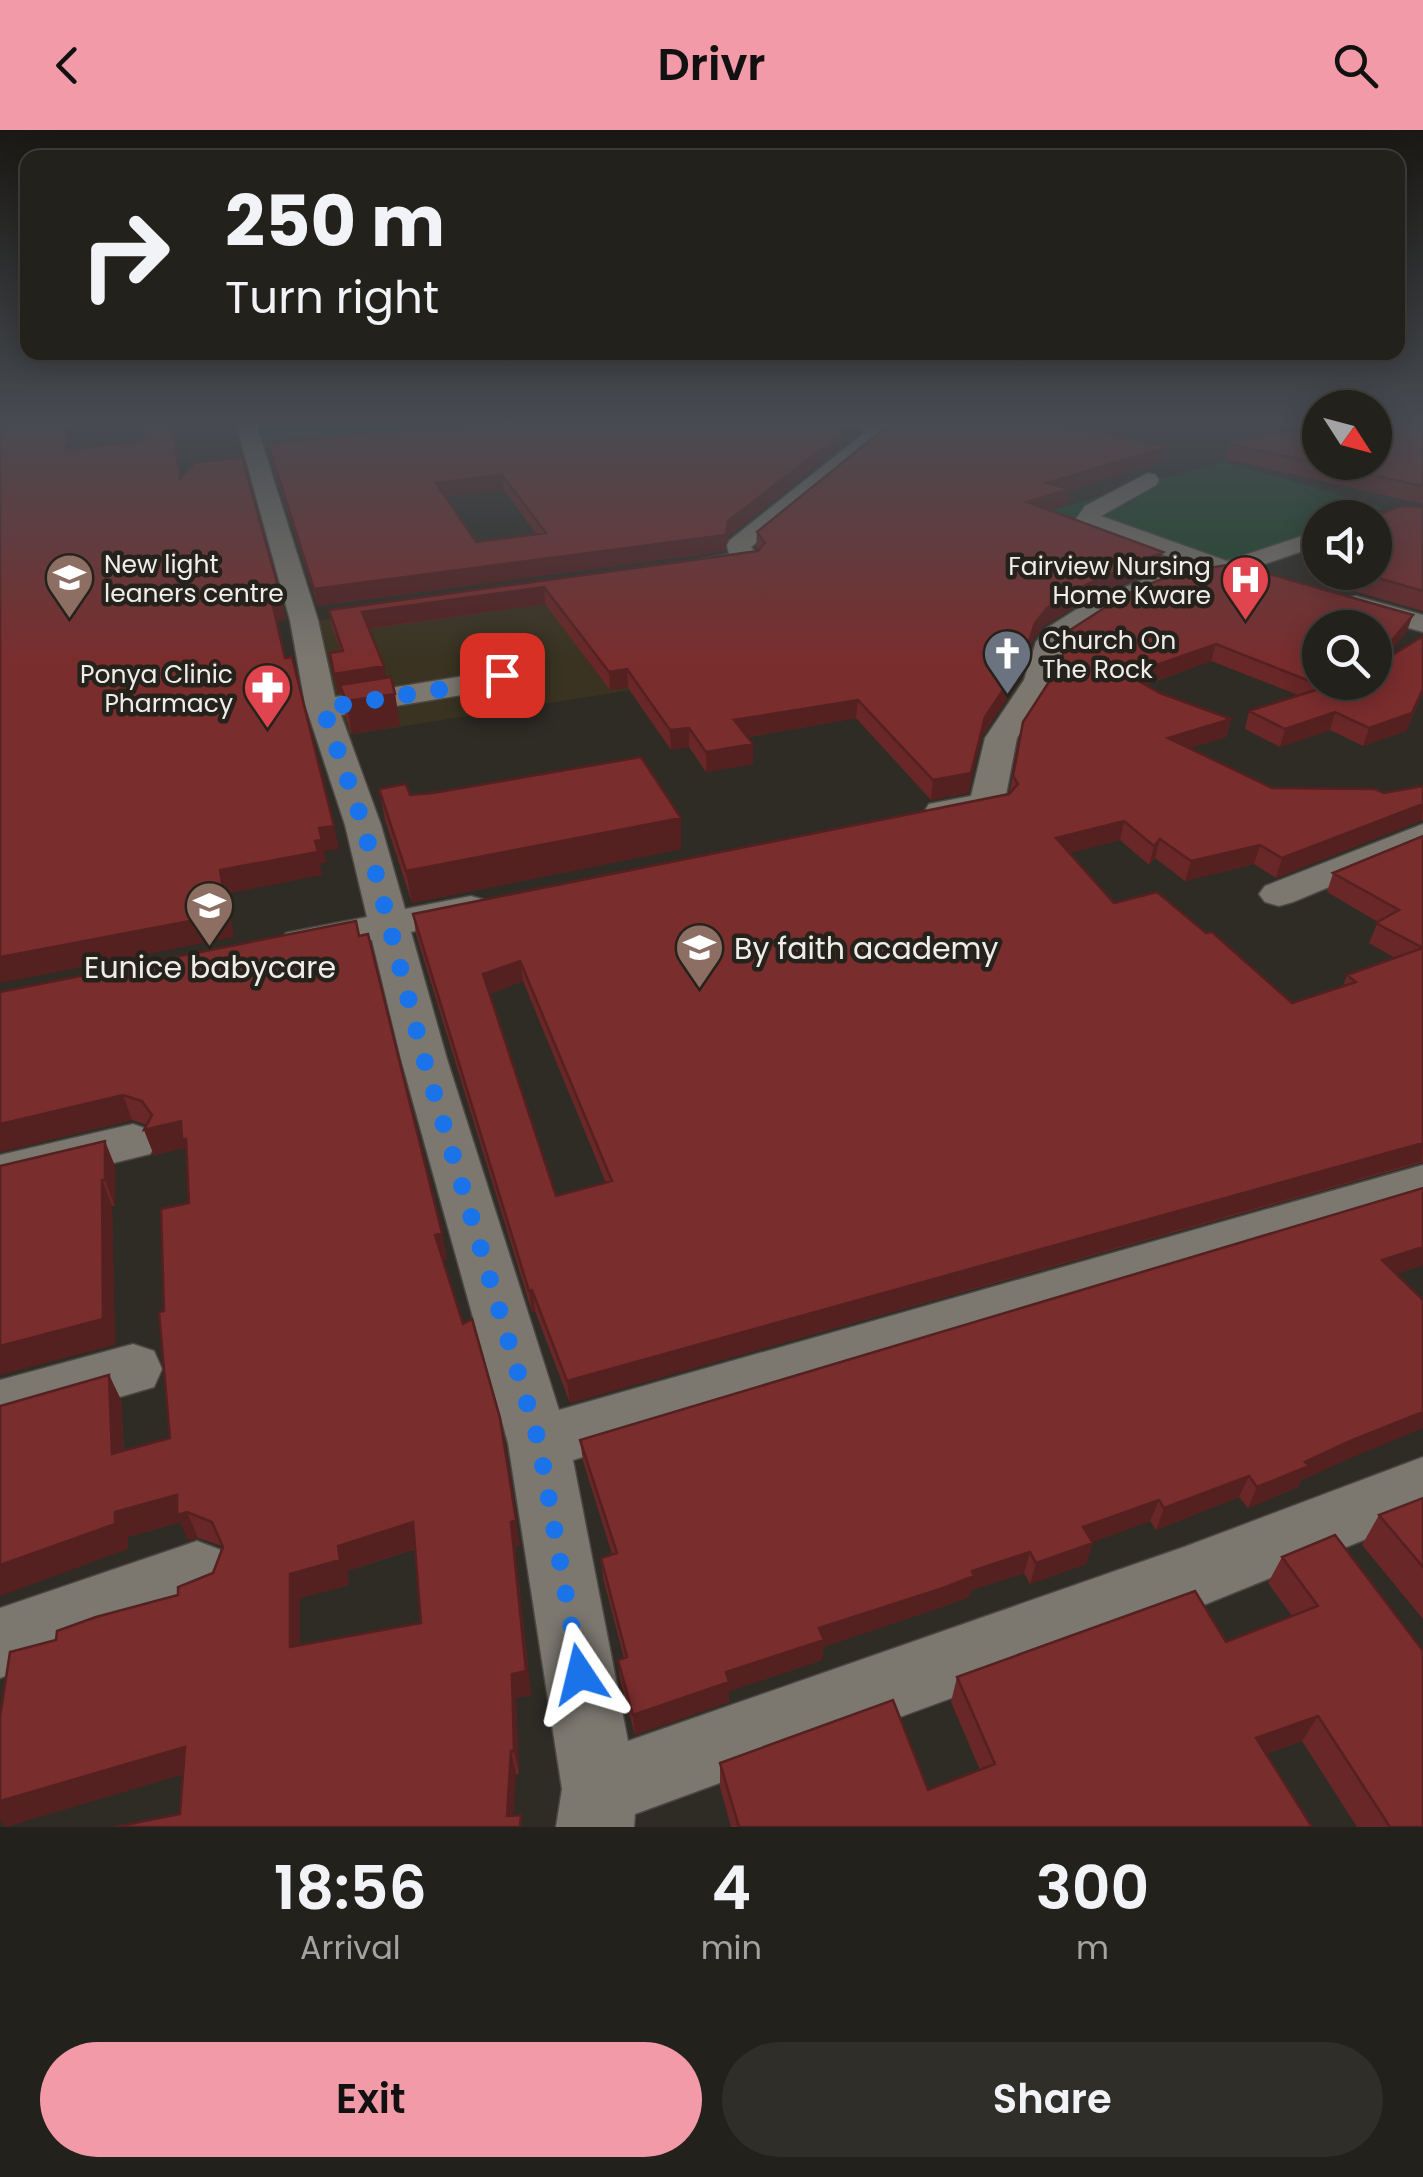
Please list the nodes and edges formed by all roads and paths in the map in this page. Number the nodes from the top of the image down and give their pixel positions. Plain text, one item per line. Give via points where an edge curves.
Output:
1 (274, 503) edge
2 (796, 503) edge
3 (1107, 503) edge
4 (1302, 543) edge
5 (1233, 567) junction
6 (675, 569) edge
7 (1270, 578) edge
8 (1325, 595) edge
9 (1423, 624) edge
10 (528, 668) dead end
11 (323, 708) junction
12 (901, 821) edge
13 (1423, 836) edge
14 (1278, 894) dead end
15 (503, 902) edge
16 (387, 925) junction
17 (270, 948) edge
18 (134, 1142) dead end
19 (0, 1173) edge
20 (1423, 1184) edge
21 (132, 1369) dead end
22 (0, 1406) edge
23 (539, 1443) junction
24 (1423, 1486) edge
25 (198, 1573) dead end
26 (0, 1642) edge
27 (598, 1808) edge

1 - 11 street via 314,619
2 - 6 street via 739,546 748,559
3 - 5 street via 1088,519
4 - 5 street
5 - 7 street
5 - 12 street via 1176,574 1056,634 1039,680 1001,738 988,796 993,802
8 - 9 street
10 - 11 street via 474,684
11 - 16 street via 363,824
13 - 14 street
15 - 16 street
16 - 17 street
16 - 23 street
18 - 19 street
20 - 23 street
21 - 22 street
23 - 27 street
24 - 27 street
25 - 26 street

